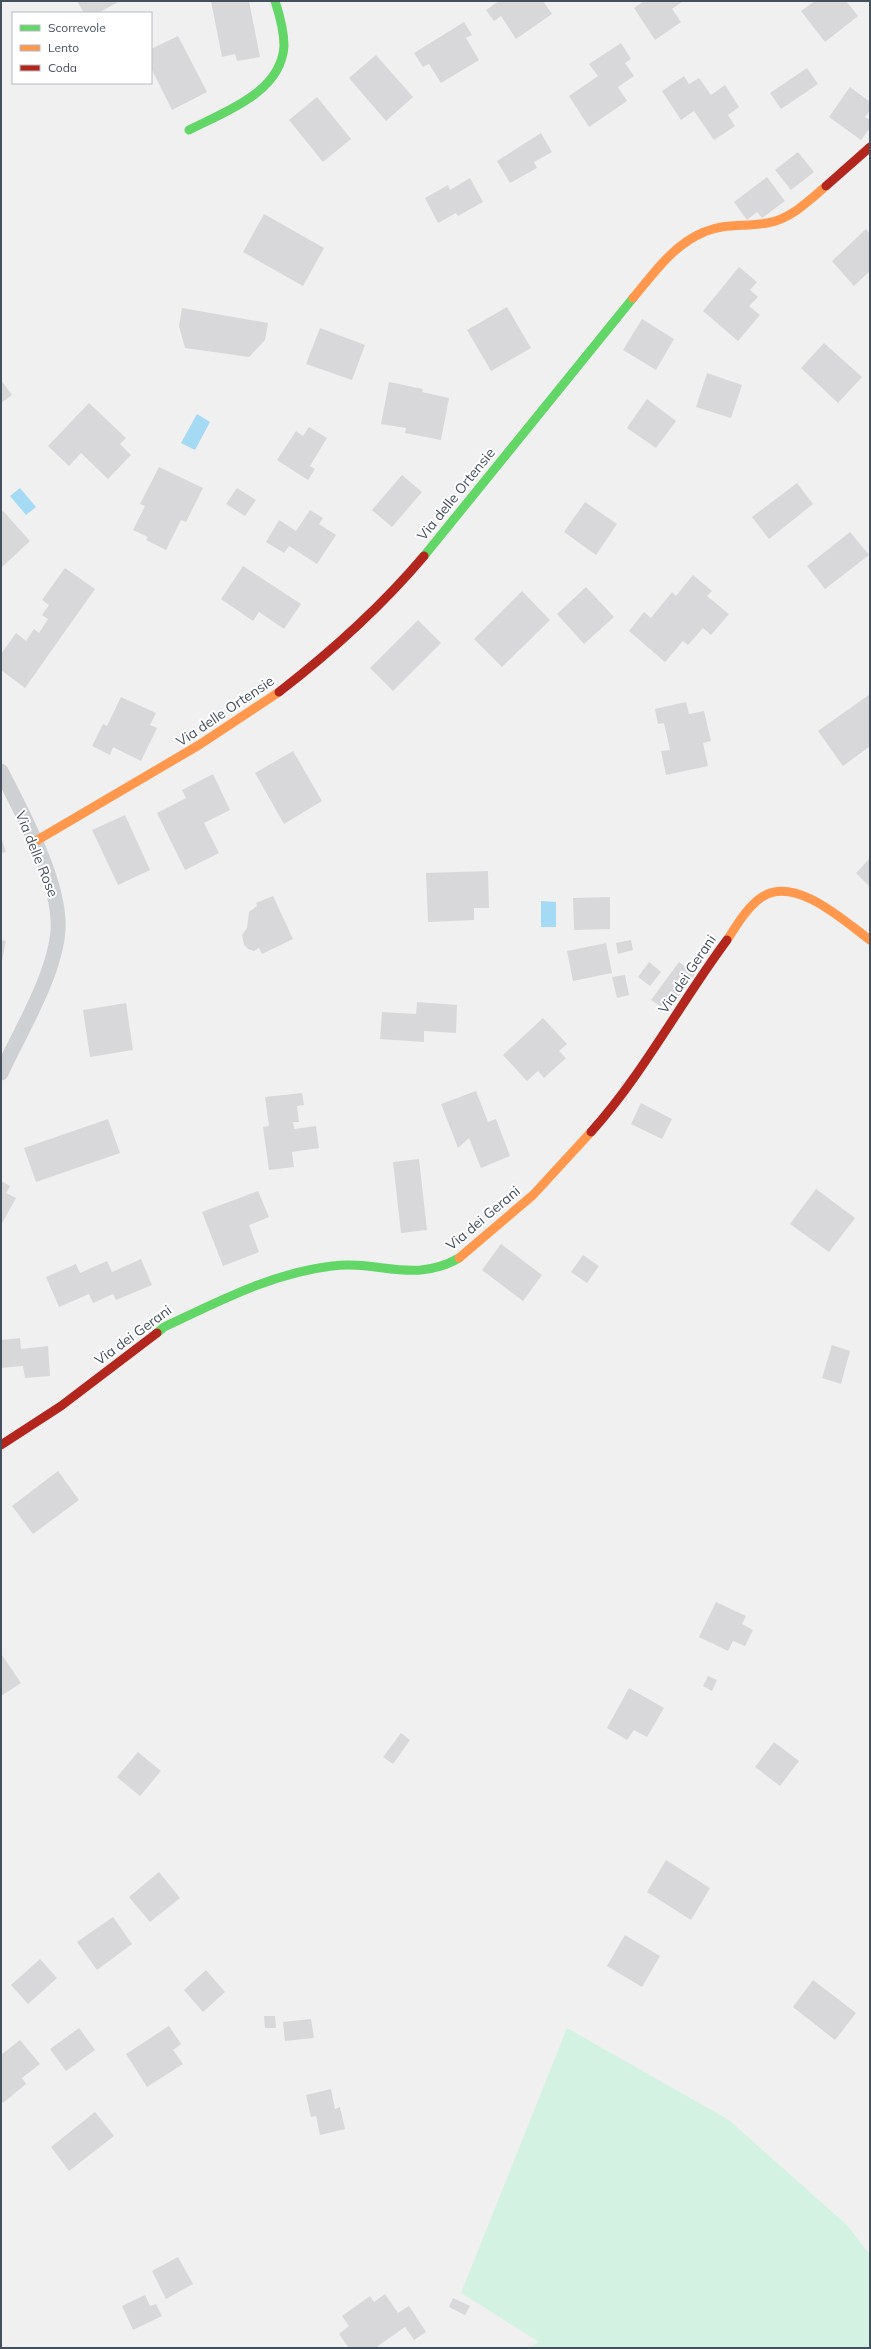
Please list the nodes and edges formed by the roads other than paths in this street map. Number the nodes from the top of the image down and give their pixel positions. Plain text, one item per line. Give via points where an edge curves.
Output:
1 (276, 1) edge
2 (189, 130) dead end
3 (870, 147) edge
4 (1, 771) edge
5 (34, 842) junction
6 (870, 940) edge
7 (1, 1073) edge
8 (1, 1445) edge

1 - 2 street via 284,48 280,65 273,77 257,92
3 - 5 street, Via delle Ortensie via 799,207 782,218 758,225 721,226 701,233 680,245 663,262 420,561 356,630 294,680 222,732
4 - 5 street, Via delle Rose
5 - 7 street, Via delle Rose via 54,892 58,916 57,937 39,993
6 - 8 street, Via dei Gerani via 834,913 800,893 779,890 763,896 752,905 724,943 614,1106 533,1195 461,1257 447,1265 425,1271 350,1265 323,1267 276,1279 234,1294 169,1324 61,1406

